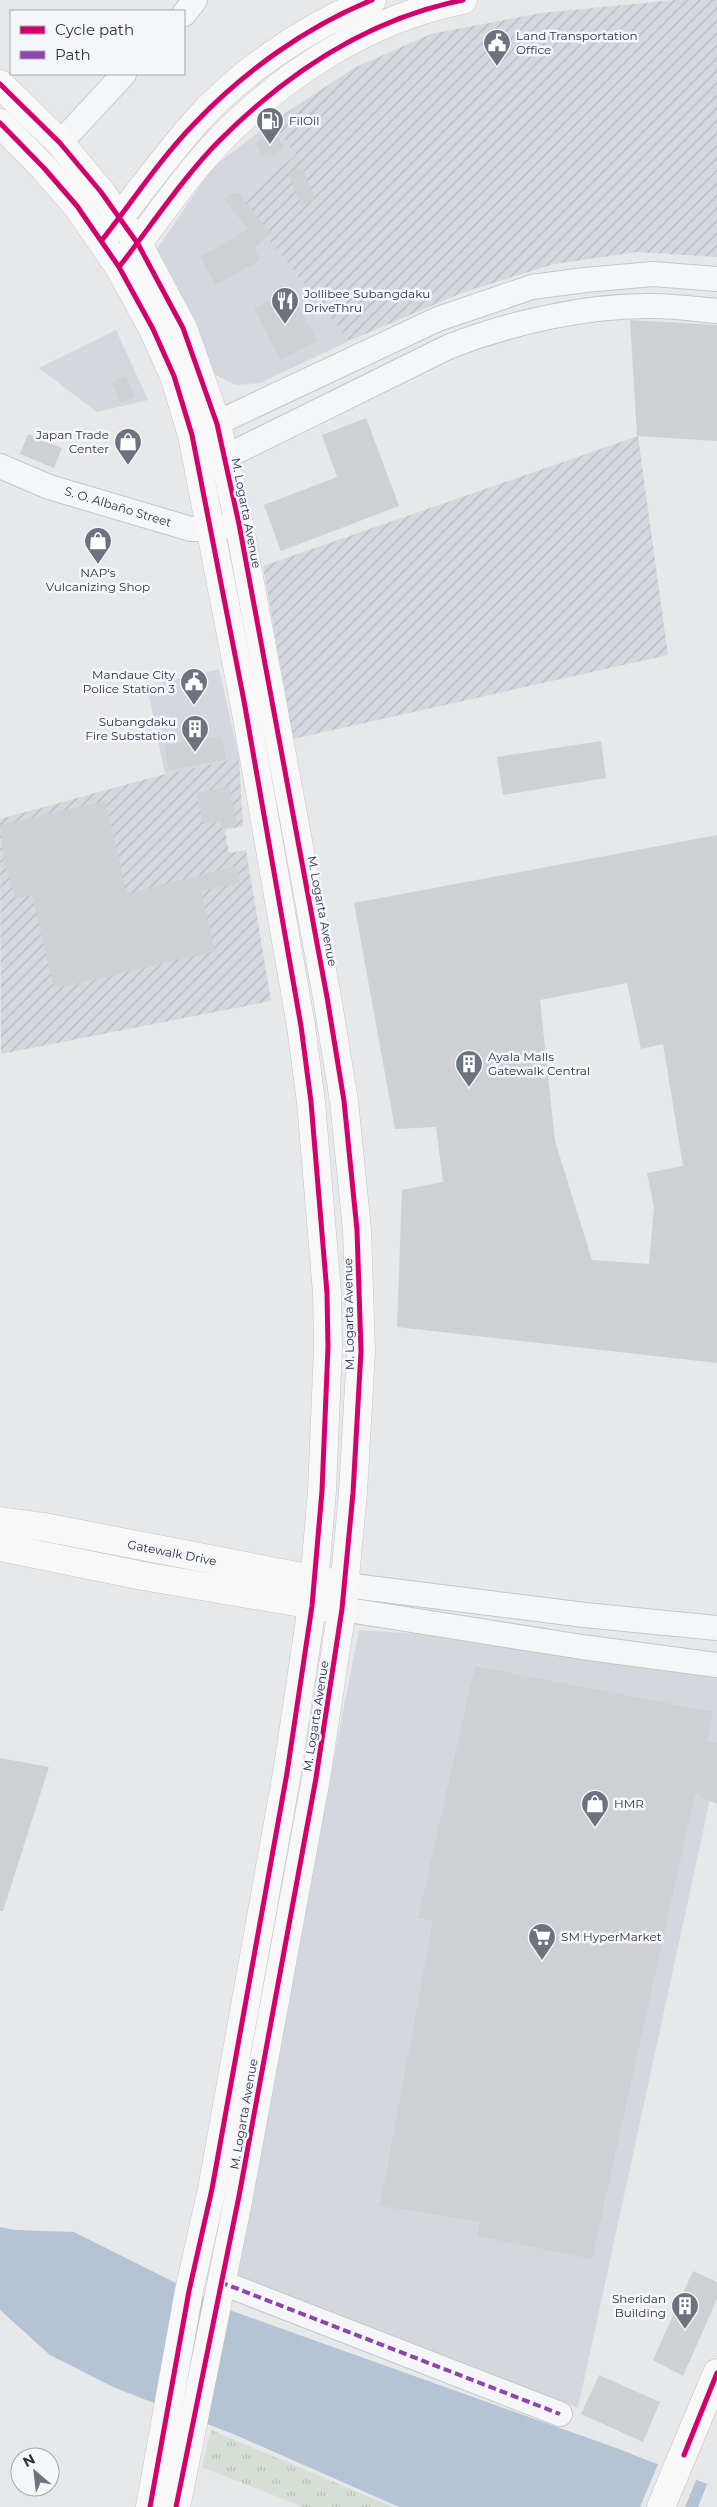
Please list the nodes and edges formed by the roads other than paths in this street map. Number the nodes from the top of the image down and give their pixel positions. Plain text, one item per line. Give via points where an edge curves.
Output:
1 (196, 0) edge
2 (372, 0) edge
3 (463, 0) edge
4 (185, 13) edge
5 (123, 75) edge
6 (0, 84) edge
7 (0, 123) edge
8 (60, 143) junction
9 (120, 217) junction
10 (102, 240) junction
11 (138, 244) junction
12 (119, 267) junction
13 (717, 279) edge
14 (717, 311) edge
15 (217, 424) junction
16 (192, 435) junction
17 (225, 457) junction
18 (0, 466) edge
19 (199, 469) junction
20 (239, 524) junction
21 (211, 530) junction
22 (327, 1293) junction
23 (360, 1294) junction
24 (0, 1521) edge
25 (0, 1547) edge
26 (313, 1594) junction
27 (343, 1597) junction
28 (585, 1614) junction
29 (717, 1628) edge
30 (582, 1647) junction
31 (717, 1665) edge
32 (219, 2289) junction
33 (717, 2373) edge
34 (560, 2414) dead end
35 (150, 2507) edge
36 (176, 2507) edge
37 (661, 2507) edge

1 - 4 street
2 - 9 main road via 348,10 287,46 237,83 194,124
3 - 11 main road via 362,34 306,68 260,103 219,141
5 - 8 street
6 - 8 main road, M. Logarta Avenue
7 - 10 main road, M. Logarta Avenue via 44,168
8 - 9 main road, M. Logarta Avenue
9 - 10 main road
9 - 11 main road, M. Logarta Avenue
10 - 12 main road, M. Logarta Avenue
11 - 12 main road
11 - 15 main road, M. Logarta Avenue via 183,328
12 - 16 main road, M. Logarta Avenue via 167,360
13 - 15 street via 653,274 532,287 438,319
14 - 17 street via 652,306 590,311 481,334 448,347
15 - 16 street
15 - 17 main road, M. Logarta Avenue
16 - 19 main road, M. Logarta Avenue
17 - 19 street
17 - 20 main road, M. Logarta Avenue
18 - 21 street, S. O. Albaño Street via 49,487 191,529
19 - 21 main road, M. Logarta Avenue
20 - 21 street, S. O. Albaño Street
20 - 23 main road, M. Logarta Avenue via 344,1101
21 - 22 main road, M. Logarta Avenue via 301,1026 311,1102
22 - 23 main road
22 - 26 main road, M. Logarta Avenue via 322,1491
23 - 27 main road, M. Logarta Avenue via 353,1493
24 - 26 main road, Gatewalk Drive via 44,1527
25 - 26 main road, Gatewalk Drive
26 - 27 main road, Gatewalk Drive
26 - 35 main road, M. Logarta Avenue via 287,1773 212,2189 189,2291
27 - 28 street
27 - 30 street
27 - 32 main road, M. Logarta Avenue via 316,1778
28 - 29 street
28 - 30 street
30 - 31 street
32 - 34 street
32 - 36 main road, M. Logarta Avenue
33 - 37 main road

